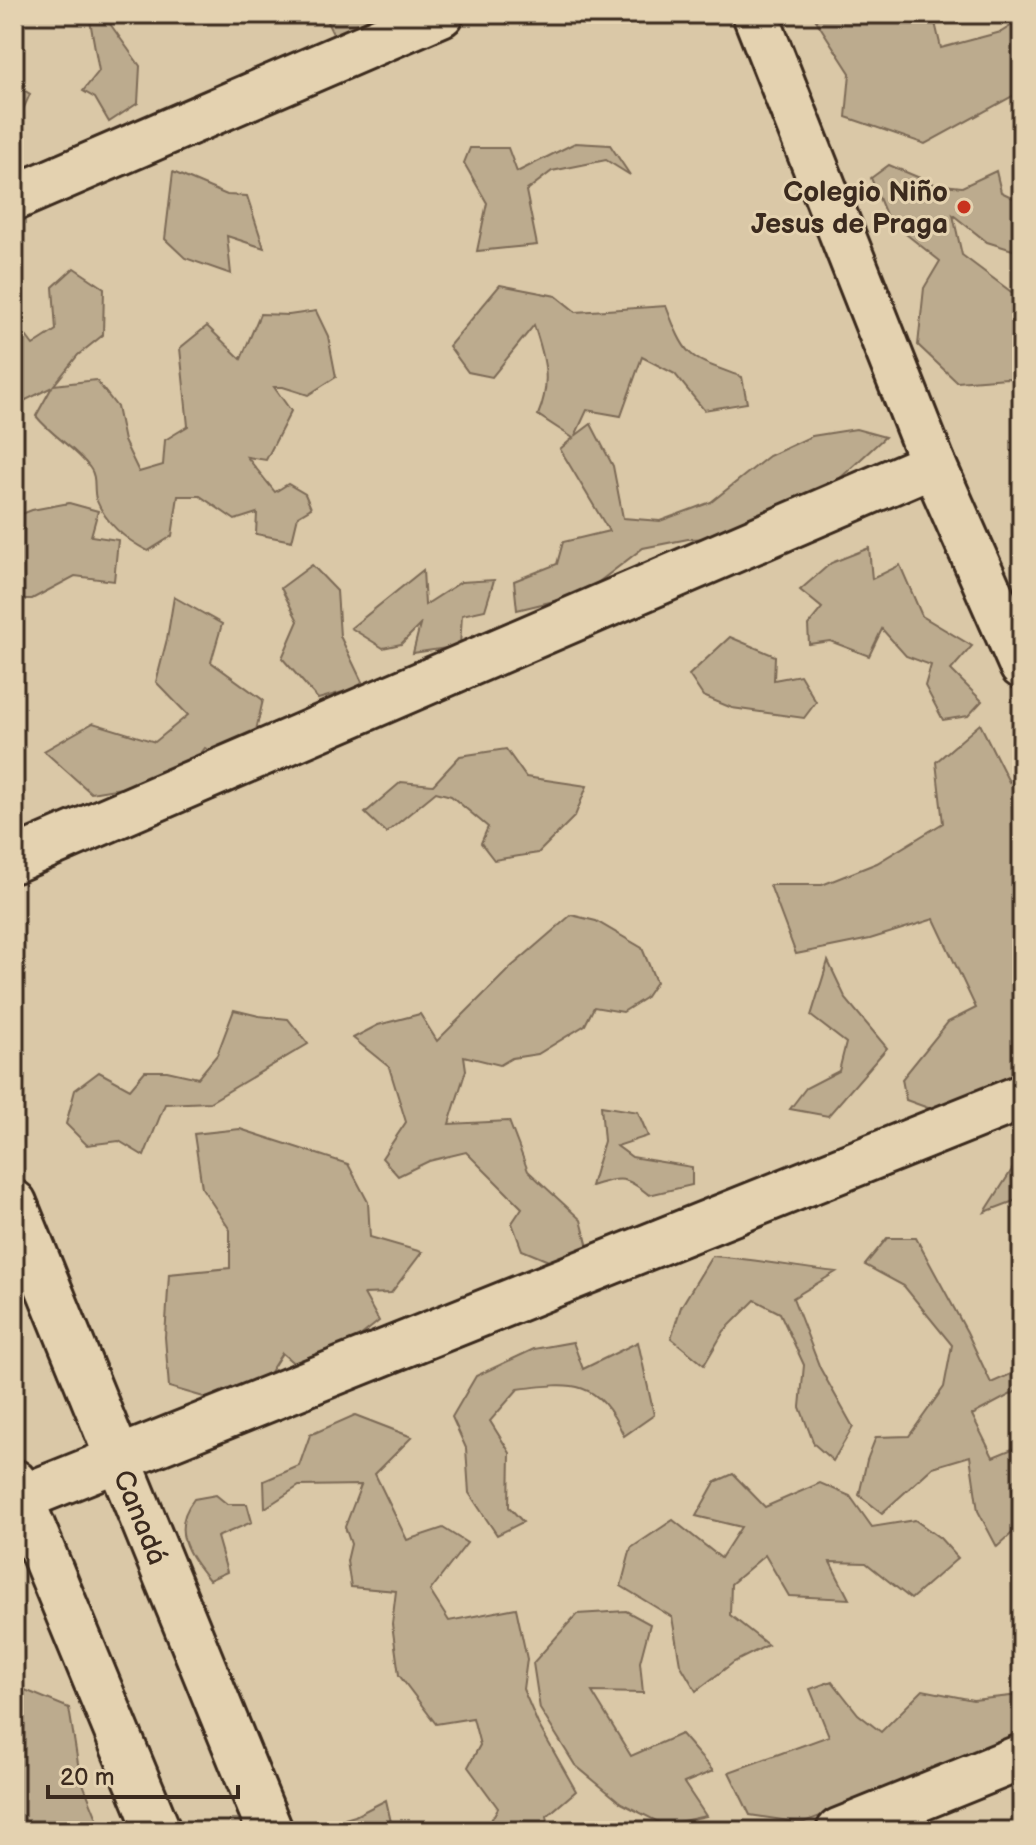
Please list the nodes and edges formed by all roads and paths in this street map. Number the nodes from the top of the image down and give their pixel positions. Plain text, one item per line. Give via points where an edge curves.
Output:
1 (441, 14) edge
2 (755, 14) edge
3 (14, 198) edge
4 (933, 464) junction
5 (1022, 666) edge
6 (14, 860) edge
7 (1022, 1097) edge
8 (14, 1203) edge
9 (117, 1458) junction
10 (17, 1490) edge
11 (1022, 1757) edge
12 (158, 1831) edge
13 (270, 1831) edge
14 (839, 1831) edge

1 - 3 street
2 - 4 street
4 - 5 street
4 - 6 street
7 - 9 street
8 - 9 street, Canadá
9 - 10 street
9 - 13 street, Canadá
10 - 12 street
11 - 14 street

